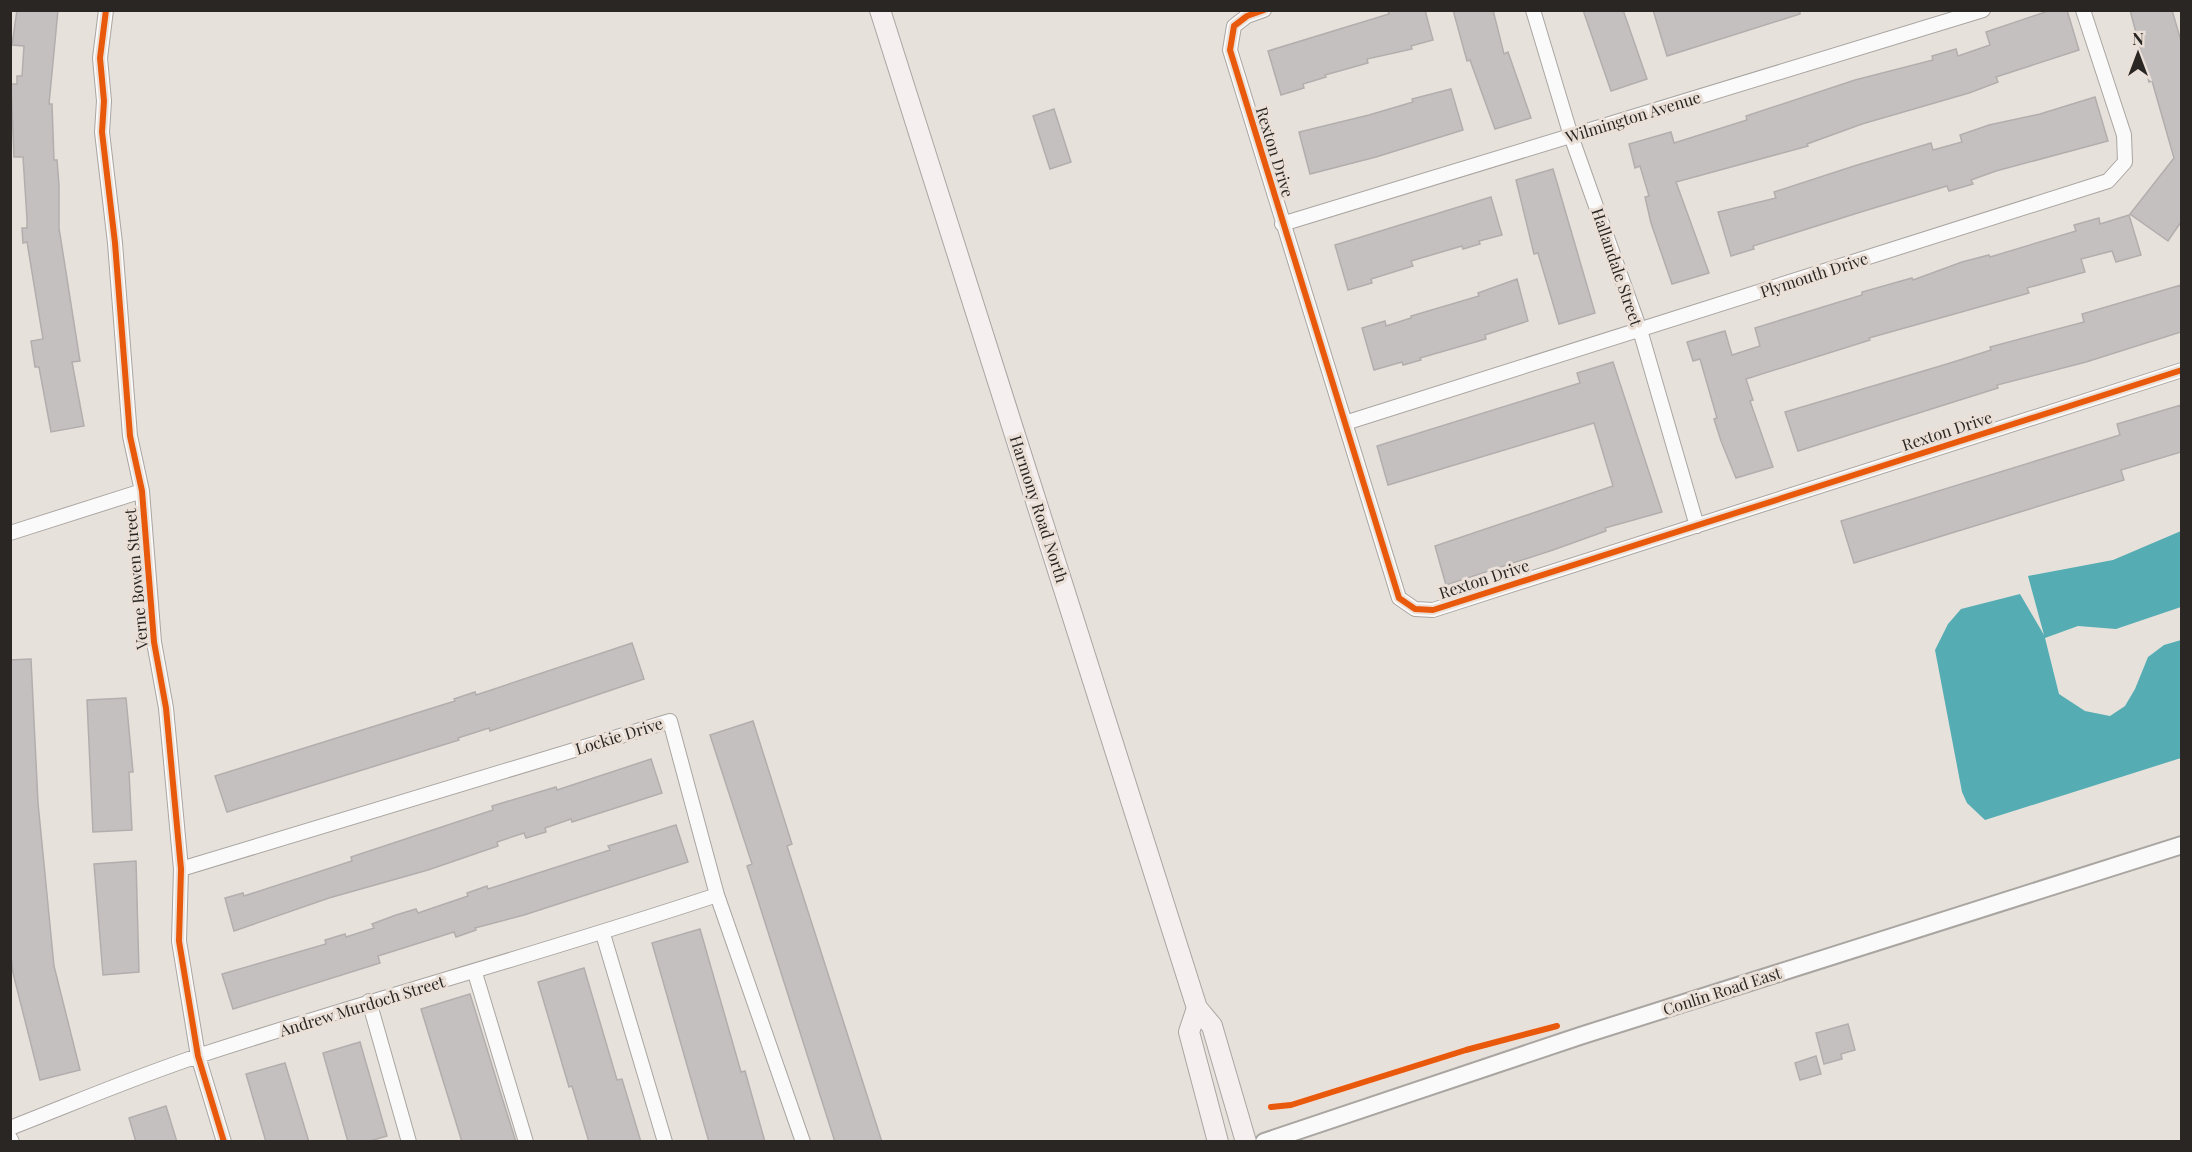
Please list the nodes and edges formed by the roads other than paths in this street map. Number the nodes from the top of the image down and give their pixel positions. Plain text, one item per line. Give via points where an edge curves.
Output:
1 (106, 10) edge
2 (880, 10) edge
3 (1264, 10) edge
4 (1533, 10) edge
5 (1983, 10) edge
6 (2083, 10) edge
7 (1571, 136) junction
8 (1282, 224) junction
9 (1640, 330) junction
10 (2181, 370) edge
11 (1344, 423) junction
12 (142, 491) junction
13 (1697, 526) junction
14 (10, 533) edge
15 (2181, 845) edge
16 (181, 869) junction
17 (717, 895) junction
18 (603, 933) junction
19 (475, 973) junction
20 (369, 1001) junction
21 (1197, 1008) junction
22 (198, 1056) junction
23 (10, 1128) edge
24 (224, 1142) edge
25 (409, 1142) edge
26 (526, 1142) edge
27 (666, 1142) edge
28 (802, 1142) edge
29 (1218, 1142) edge
30 (1246, 1142) edge
31 (1264, 1142) edge

1 - 12 street, Verne Bowen Street via 100,58 102,132 130,436
2 - 21 main road, Harmony Road North
3 - 8 street, Rexton Drive via 1234,26 1230,50
4 - 7 street, Hallandale Street
5 - 7 street, Wilmington Avenue
6 - 9 street, Plymouth Drive via 2124,135 2125,162 2108,181
7 - 8 street, Wilmington Avenue
7 - 9 street, Hallandale Street
8 - 11 street, Rexton Drive
9 - 11 street, Plymouth Drive
9 - 13 street, Hallandale Street
10 - 13 street, Rexton Drive
11 - 13 street, Rexton Drive via 1399,598 1415,609 1433,609
12 - 14 street
12 - 16 street, Verne Bowen Street via 154,642 166,708
15 - 31 street, Conlin Road East via 1580,1036
16 - 17 street, Lockie Drive via 670,721
16 - 22 street, Verne Bowen Street via 179,940
17 - 18 street, Andrew Murdoch Street
17 - 28 street, Lockie Drive
18 - 19 street, Andrew Murdoch Street
18 - 27 street
19 - 20 street, Andrew Murdoch Street
19 - 26 street
20 - 22 street, Andrew Murdoch Street
20 - 25 street
21 - 29 main road via 1189,1032
21 - 30 main road, Harmony Road North via 1212,1026
22 - 23 street, Andrew Murdoch Street
22 - 24 street, Verne Bowen Street

